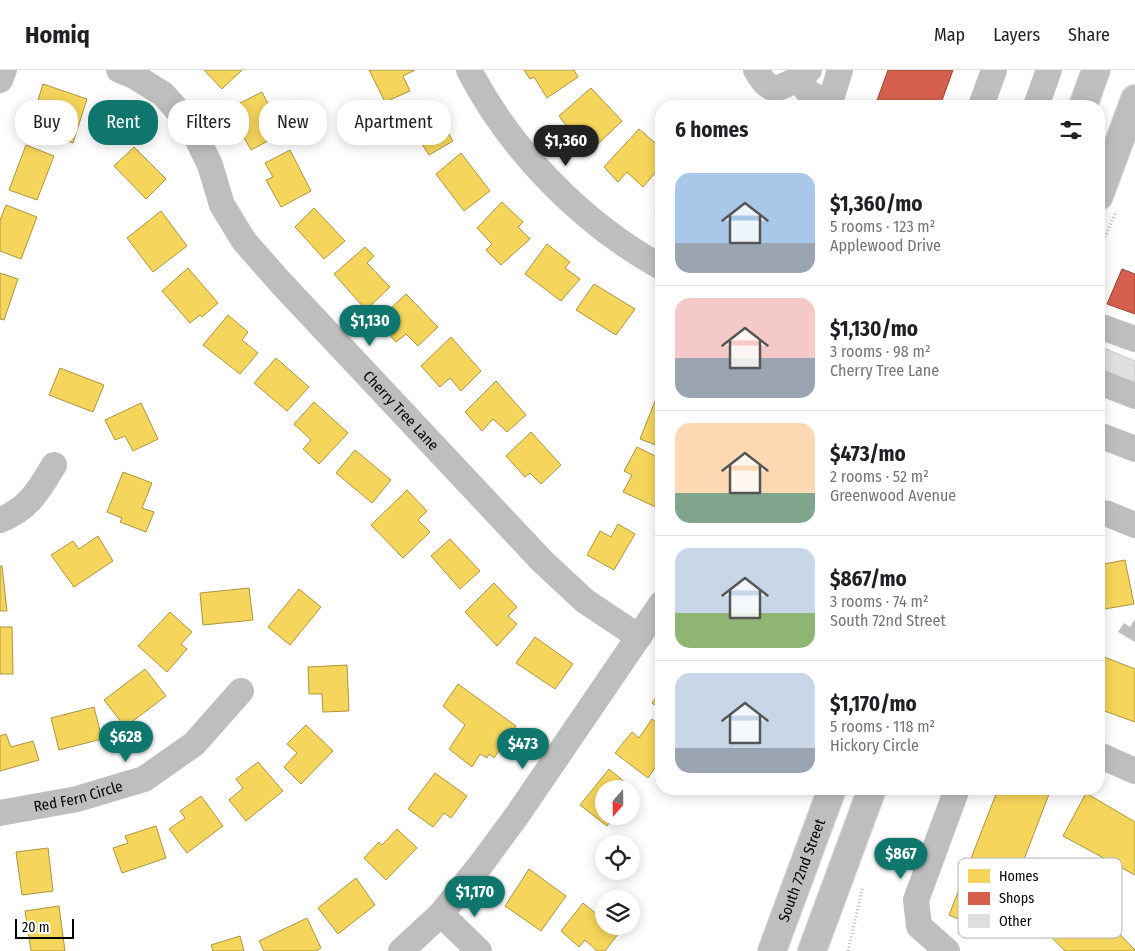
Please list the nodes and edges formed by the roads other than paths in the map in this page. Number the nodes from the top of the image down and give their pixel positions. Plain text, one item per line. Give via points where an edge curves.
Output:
1 (4, 70) edge
2 (119, 70) edge
3 (469, 70) edge
4 (756, 70) edge
5 (840, 70) edge
6 (994, 70) edge
7 (1049, 70) edge
8 (1096, 70) edge
9 (804, 74) edge
10 (0, 80) edge
11 (1135, 99) edge
12 (822, 100) edge
13 (831, 100) edge
14 (982, 100) edge
15 (1038, 100) edge
16 (1085, 100) edge
17 (1105, 180) edge
18 (655, 263) edge
19 (1105, 328) edge
20 (1135, 339) edge
21 (1105, 384) edge
22 (1135, 396) edge
23 (1105, 436) edge
24 (1133, 442) edge
25 (54, 465) dead end
26 (1105, 514) edge
27 (0, 520) edge
28 (1135, 525) edge
29 (655, 613) edge
30 (639, 637) junction
31 (241, 691) dead end
32 (1105, 758) edge
33 (1135, 771) edge
34 (830, 795) edge
35 (870, 795) edge
36 (954, 795) edge
37 (0, 813) edge
38 (441, 914) junction
39 (401, 951) edge
40 (480, 951) edge
41 (772, 951) edge
42 (812, 951) edge
43 (947, 951) edge

1 - 10 street
2 - 30 street, Cherry Tree Lane via 163,94 180,113 210,165 222,205 244,241 281,283 542,561 585,601
3 - 18 street via 482,96 552,182 592,219
4 - 9 street via 764,83 778,88
5 - 13 street
6 - 14 street
7 - 15 street
8 - 16 main road
9 - 12 street via 809,92
11 - 17 main road
19 - 20 street
21 - 22 street
23 - 24 street
25 - 27 street via 35,497 12,516
26 - 28 street
29 - 30 street
30 - 38 street via 513,821
31 - 37 street, Red Fern Circle via 194,744 144,779 77,799
32 - 33 street
34 - 41 main road, South 72nd Street
35 - 42 main road
36 - 43 street via 916,900 919,926
38 - 39 street
38 - 40 street

